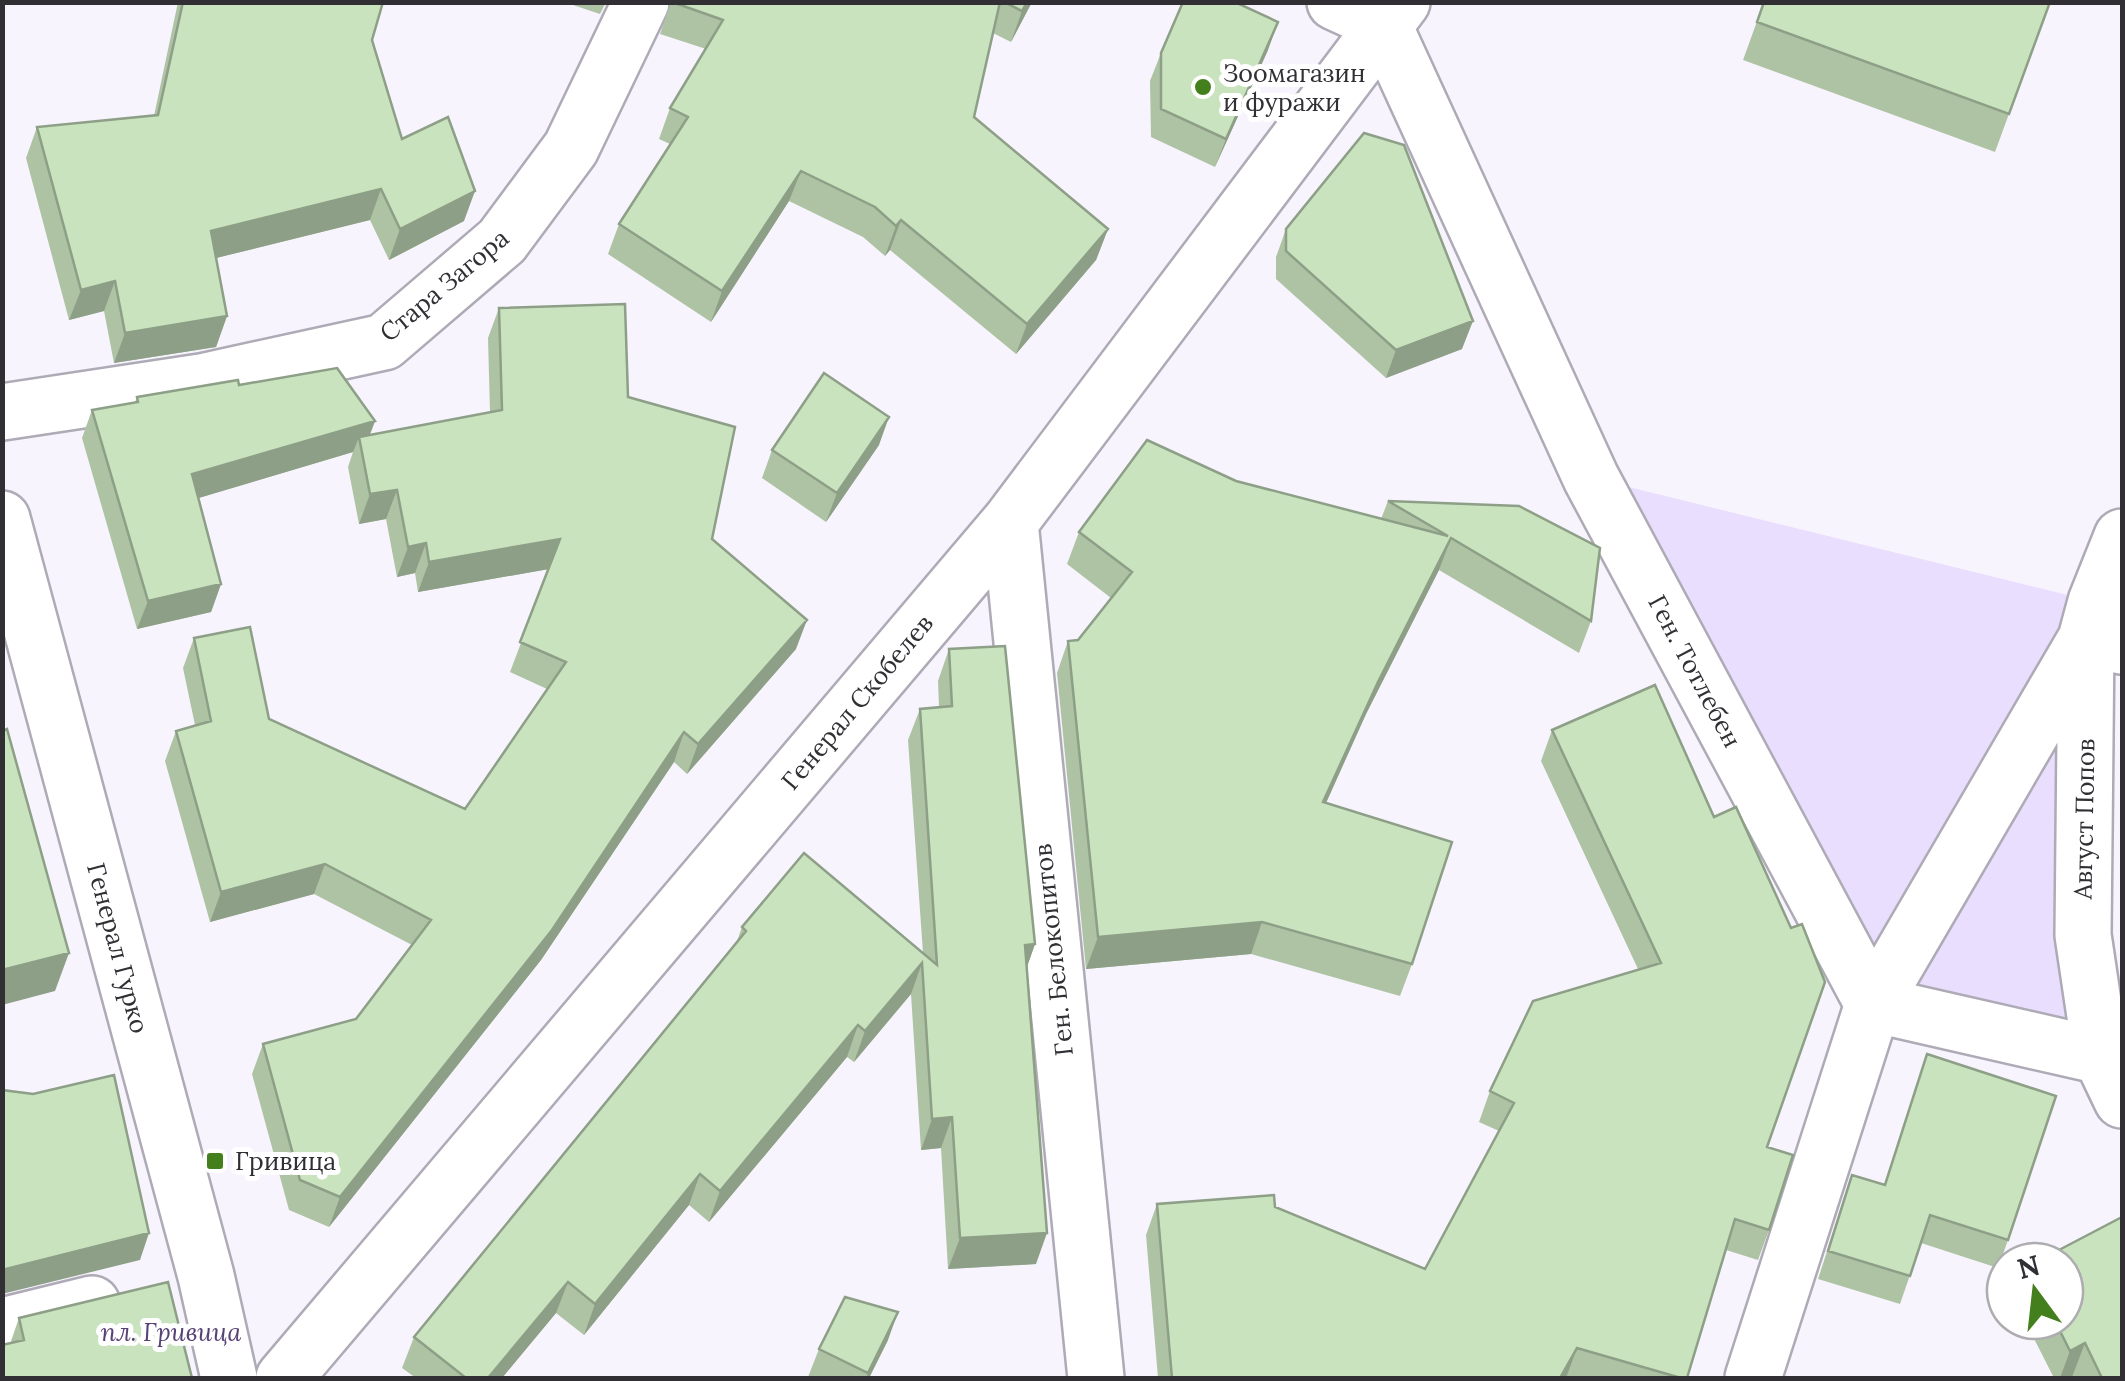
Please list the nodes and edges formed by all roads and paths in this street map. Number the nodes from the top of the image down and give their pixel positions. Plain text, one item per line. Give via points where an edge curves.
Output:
1 (642, 2) edge
2 (1373, 10) edge
3 (2, 412) edge
4 (2, 519) edge
5 (1010, 522) junction
6 (2122, 537) edge
7 (2104, 642) edge
8 (1873, 1004) junction
9 (2112, 1078) edge
10 (206, 1276) junction
11 (2, 1326) edge
12 (230, 1378) edge
13 (284, 1378) edge
14 (1096, 1378) edge
15 (1754, 1378) edge

1 - 3 street, Стара Загора via 571,148 502,241 384,342 202,382
2 - 5 street, Генерал Скобелев
2 - 8 street, Ген. Тотлебен via 1592,478
4 - 10 street, Генерал Гурко
5 - 13 street, Генерал Скобелев
5 - 14 street, Ген. Белокопитов
6 - 7 street, Август Попов
7 - 8 street
7 - 9 street, Август Попов via 2083,935
8 - 9 street
8 - 15 street
10 - 11 street
10 - 12 street, Генерал Гурко

